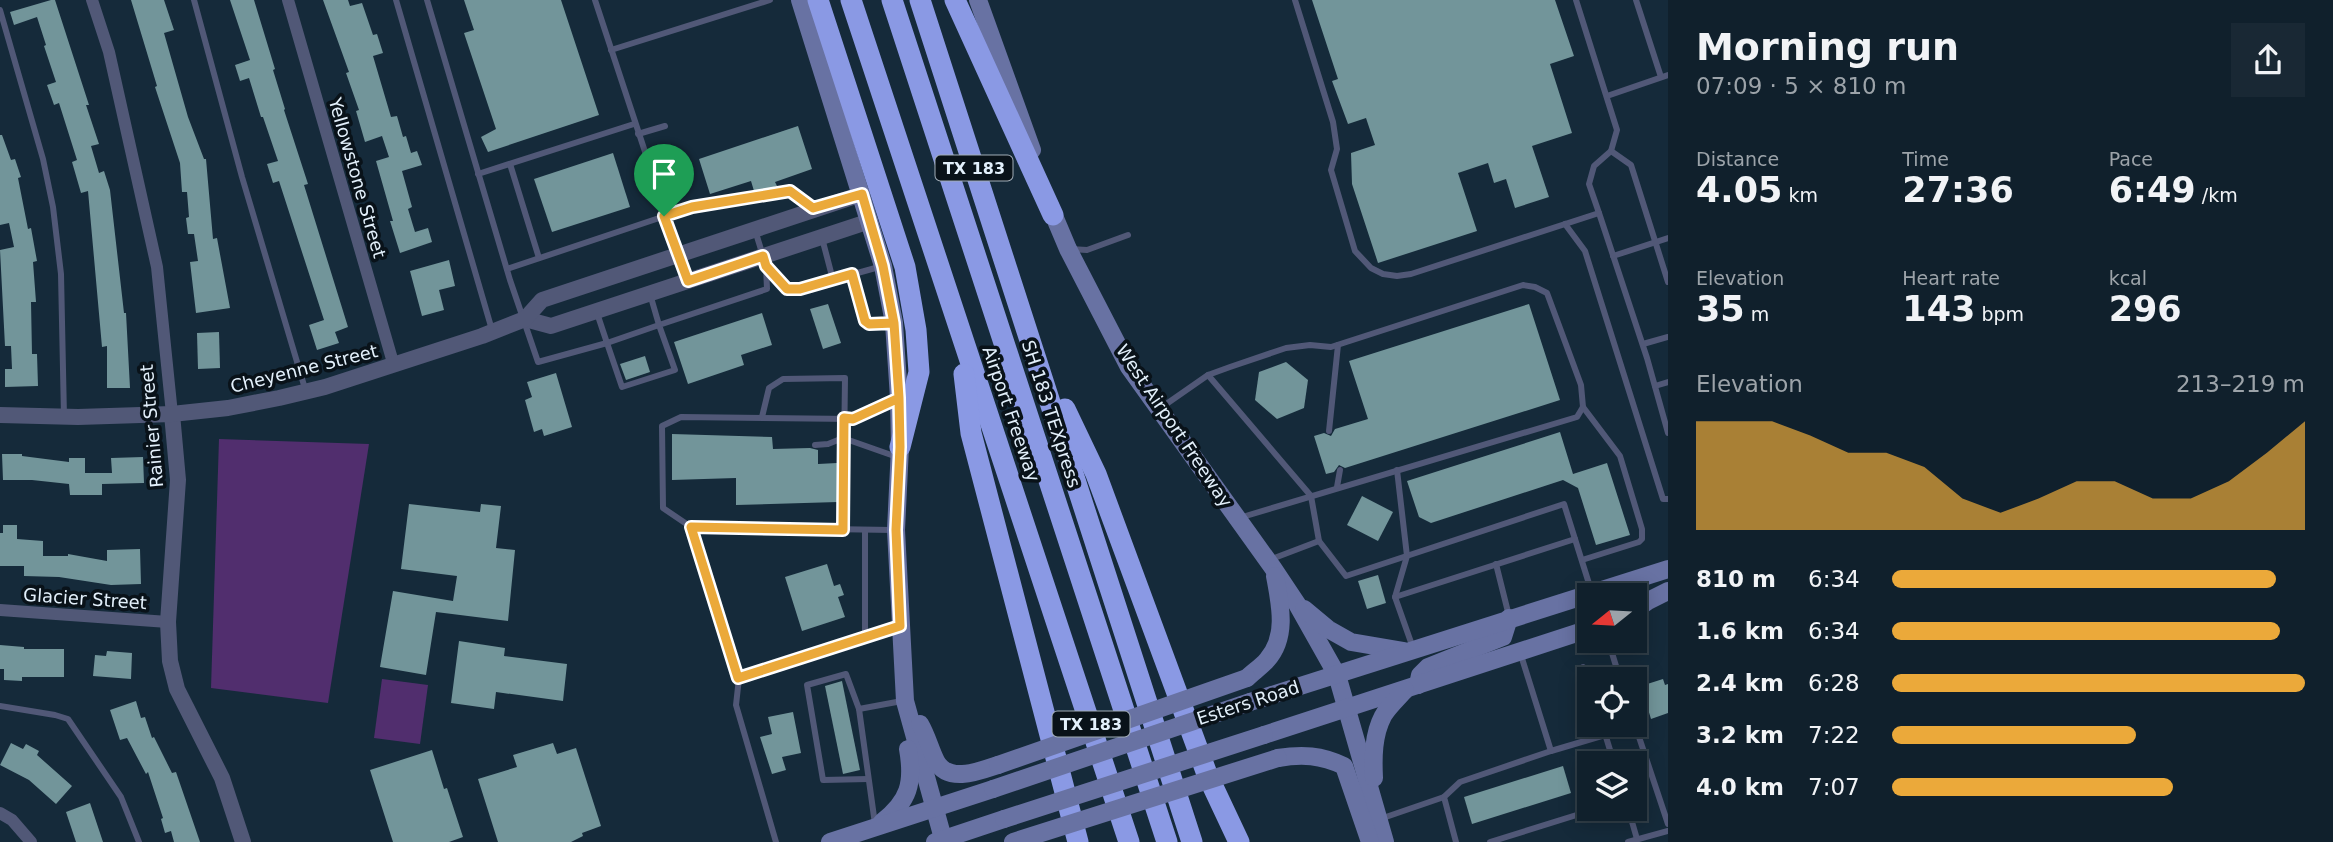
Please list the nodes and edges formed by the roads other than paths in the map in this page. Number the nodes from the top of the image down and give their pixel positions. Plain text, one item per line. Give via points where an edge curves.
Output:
1 (92, 0) edge
2 (194, 0) edge
3 (288, 0) edge
4 (396, 0) edge
5 (427, 0) edge
6 (595, 0) edge
7 (737, 0) edge
8 (770, 0) edge
9 (800, 0) edge
10 (818, 0) edge
11 (851, 0) edge
12 (879, 0) edge
13 (892, 0) edge
14 (920, 0) edge
15 (955, 0) edge
16 (978, 0) edge
17 (1295, 0) edge
18 (1576, 0) edge
19 (1636, 0) edge
20 (740, 8) junction
21 (0, 10) edge
22 (611, 50) junction
23 (1665, 76) edge
24 (1668, 85) edge
25 (1606, 96) junction
26 (634, 124) junction
27 (666, 126) dead end
28 (638, 134) junction
29 (1611, 151) junction
30 (510, 164) junction
31 (478, 174) junction
32 (862, 194) junction
33 (813, 208) junction
34 (1599, 213) junction
35 (1053, 215) junction
36 (664, 216) junction
37 (870, 222) junction
38 (1565, 224) junction
39 (754, 228) junction
40 (1128, 235) dead end
41 (822, 237) junction
42 (1668, 238) edge
43 (1656, 242) junction
44 (1068, 249) junction
45 (678, 256) junction
46 (1613, 256) junction
47 (539, 258) junction
48 (764, 261) junction
49 (883, 266) junction
50 (507, 269) junction
51 (852, 274) junction
52 (833, 280) junction
53 (688, 281) junction
54 (1668, 282) edge
55 (649, 293) junction
56 (596, 311) junction
57 (525, 319) junction
58 (894, 323) junction
59 (659, 325) junction
60 (959, 330) junction
61 (493, 332) junction
62 (1029, 335) junction
63 (1668, 337) edge
64 (607, 343) junction
65 (1643, 344) junction
66 (1338, 345) junction
67 (394, 366) junction
68 (1208, 375) junction
69 (1668, 382) edge
70 (1655, 386) junction
71 (306, 391) junction
72 (899, 398) junction
73 (1583, 407) junction
74 (1159, 409) junction
75 (172, 414) junction
76 (0, 415) edge
77 (64, 417) junction
78 (762, 417) junction
79 (802, 418) junction
80 (844, 418) junction
81 (801, 428) dead end
82 (1329, 431) dead end
83 (1668, 433) edge
84 (844, 439) junction
85 (815, 445) dead end
86 (899, 452) junction
87 (1340, 470) dead end
88 (1397, 470) junction
89 (1337, 487) junction
90 (1311, 496) junction
91 (1668, 499) edge
92 (1237, 518) junction
93 (691, 527) junction
94 (843, 530) junction
95 (865, 530) junction
96 (896, 530) junction
97 (1575, 538) junction
98 (1319, 541) junction
99 (1407, 556) junction
100 (1582, 561) junction
101 (1270, 564) junction
102 (1496, 564) junction
103 (1668, 569) edge
104 (1589, 583) edge
105 (1624, 583) edge
106 (1668, 591) edge
107 (1395, 597) junction
108 (1577, 598) edge
109 (1647, 602) edge
110 (1297, 604) junction
111 (1668, 604) edge
112 (0, 610) edge
113 (1647, 610) edge
114 (1509, 618) junction
115 (168, 622) junction
116 (900, 626) junction
117 (1577, 633) edge
118 (865, 637) junction
119 (1411, 651) junction
120 (1520, 652) junction
121 (1337, 675) junction
122 (738, 678) junction
123 (1412, 687) junction
124 (905, 701) junction
125 (0, 706) edge
126 (859, 709) junction
127 (1347, 709) junction
128 (1595, 737) edge
129 (1639, 737) edge
130 (1550, 751) junction
131 (868, 779) junction
132 (1444, 797) junction
133 (933, 810) junction
134 (1376, 811) junction
135 (0, 813) edge
136 (1577, 815) edge
137 (1632, 821) edge
138 (1668, 824) edge
139 (875, 826) junction
140 (1668, 831) edge
141 (1637, 839) junction
142 (941, 841) edge
143 (31, 842) edge
144 (139, 842) edge
145 (243, 842) edge
146 (776, 842) edge
147 (830, 842) edge
148 (1013, 842) edge
149 (1078, 842) edge
150 (1129, 842) edge
151 (1153, 842) edge
152 (1167, 842) edge
153 (1192, 842) edge
154 (1239, 842) edge
155 (1370, 842) edge
156 (1385, 842) edge
157 (1456, 842) edge
158 (1490, 842) edge
159 (1628, 842) edge

1 - 75 street, Rainier Street via 109,52 157,267
2 - 71 lane
3 - 67 street, Yellowstone Street
4 - 61 lane
5 - 31 lane
6 - 22 lane
7 - 20 lane
8 - 20 lane
9 - 32 main road
10 - 86 highway via 905,267 919,372
11 - 60 highway, Airport Freeway / TX 183
12 - 151 highway, SH 183 TEXpress
13 - 152 highway, SH 183 TEXpress
14 - 62 highway, TX 183
15 - 35 highway
16 - 35 main road, West Airport Freeway
17 - 38 lane via 1333,122 1337,149 1331,170 1355,251 1371,268 1383,274 1411,274
18 - 25 lane
19 - 23 lane
20 - 22 lane
21 - 77 lane via 53,207 61,274
22 - 26 lane
23 - 24 lane
23 - 25 lane
25 - 29 lane via 1617,130
26 - 28 lane
26 - 30 lane
27 - 28 lane
28 - 36 lane
29 - 34 lane via 1594,166 1589,184
29 - 43 lane via 1631,165
30 - 31 lane
30 - 47 lane
31 - 50 lane
32 - 33 street, Cheyenne Street
32 - 37 main road
33 - 36 lane via 790,191
33 - 39 street, Cheyenne Street
34 - 38 lane
34 - 46 lane
35 - 44 main road, West Airport Freeway
36 - 45 lane
36 - 47 lane
37 - 41 street, Cheyenne Street
37 - 49 main road
38 - 91 lane via 1584,251 1663,499
39 - 45 street, Cheyenne Street
39 - 48 lane
40 - 44 lane via 1087,250
41 - 48 street, Cheyenne Street
41 - 52 lane
42 - 43 lane
43 - 46 lane
43 - 54 lane
44 - 74 main road, West Airport Freeway via 1129,367
45 - 53 lane
45 - 57 street, Cheyenne Street via 542,300
46 - 65 lane
47 - 50 lane
48 - 52 lane via 787,289
48 - 53 street, Cheyenne Street
48 - 59 lane via 767,289
49 - 51 lane
49 - 58 main road
50 - 57 lane
51 - 52 lane
51 - 58 lane via 865,321
53 - 55 street, Cheyenne Street
55 - 56 street, Cheyenne Street
55 - 59 lane
56 - 57 street, Cheyenne Street via 551,326
56 - 64 lane
57 - 61 street, Cheyenne Street
57 - 64 lane via 538,362
58 - 72 main road
59 - 64 lane
59 - 64 lane via 675,370 622,387
60 - 149 highway via 971,433
60 - 150 highway, Airport Freeway / TX 183
61 - 67 street, Cheyenne Street
62 - 153 highway, TX 183
62 - 154 highway via 1096,474 1207,774
63 - 65 lane
65 - 70 lane
66 - 68 lane via 1286,348
66 - 73 lane via 1524,285 1535,287 1547,293 1552,305 1581,385
66 - 82 lane
67 - 71 street, Cheyenne Street
68 - 74 lane
68 - 90 lane
69 - 70 lane
70 - 83 lane
71 - 75 street, Cheyenne Street via 228,408
72 - 80 lane via 853,419
72 - 86 main road
73 - 88 lane via 1577,416
73 - 100 lane via 1620,456 1642,538
74 - 92 main road, West Airport Freeway
75 - 77 street, Cheyenne Street
75 - 115 street, Rainier Street via 178,480
76 - 77 street, Cheyenne Street
78 - 79 lane
78 - 80 lane via 769,388 783,379 845,378
78 - 93 lane via 681,417 662,426 663,508
79 - 80 lane
79 - 81 lane
80 - 84 lane
84 - 85 lane
84 - 86 lane
84 - 94 lane
86 - 96 main road
87 - 89 lane
88 - 89 lane
88 - 99 lane
89 - 90 lane
90 - 92 lane
90 - 98 lane
92 - 101 main road, West Airport Freeway
93 - 94 lane
93 - 122 lane
94 - 95 lane
95 - 96 lane
95 - 118 lane
96 - 116 main road
97 - 99 lane via 1564,504
97 - 100 lane
97 - 102 lane
98 - 99 lane via 1346,576
98 - 101 lane
99 - 107 lane
100 - 104 lane
101 - 110 main road, West Airport Freeway
101 - 124 main road, bridge via 1282,614 1278,639 1269,658 1247,678 974,773 952,774 937,765 924,731
102 - 107 lane
102 - 114 lane
103 - 105 main road, Esters Road
106 - 109 main road
107 - 119 lane
108 - 114 main road, Esters Road
110 - 119 main road via 1350,642
110 - 121 main road, West Airport Freeway
111 - 113 main road
112 - 115 street, Glacier Street
114 - 119 main road, Esters Road
114 - 120 main road
114 - 123 main road via 1503,638 1428,667
115 - 145 street, Rainier Street via 177,689 222,778
116 - 118 lane
116 - 124 main road
117 - 120 main road, Esters Road
118 - 122 lane
119 - 121 main road, Esters Road
120 - 123 main road, Esters Road
120 - 130 lane
121 - 127 main road, West Airport Freeway
121 - 133 main road, Esters Road, bridge
122 - 146 lane via 736,705
123 - 127 main road, Esters Road
123 - 134 main road via 1383,716 1375,738
124 - 126 lane
124 - 133 main road
124 - 139 main road via 903,722 911,784 901,806
125 - 144 lane via 68,719 121,797
126 - 131 lane
126 - 131 lane via 846,674 807,685 823,780
127 - 134 main road, West Airport Freeway
127 - 142 main road, Esters Road, bridge
128 - 130 lane
129 - 138 lane
130 - 132 lane via 1460,782
131 - 139 lane
132 - 134 lane
132 - 157 lane
133 - 139 main road, Esters Road
133 - 142 main road
134 - 156 main road, West Airport Freeway
135 - 143 street
136 - 158 lane
137 - 141 lane
139 - 147 main road, Esters Road
140 - 141 lane
141 - 159 lane
148 - 155 main road, bridge via 1278,758 1304,754 1344,766

